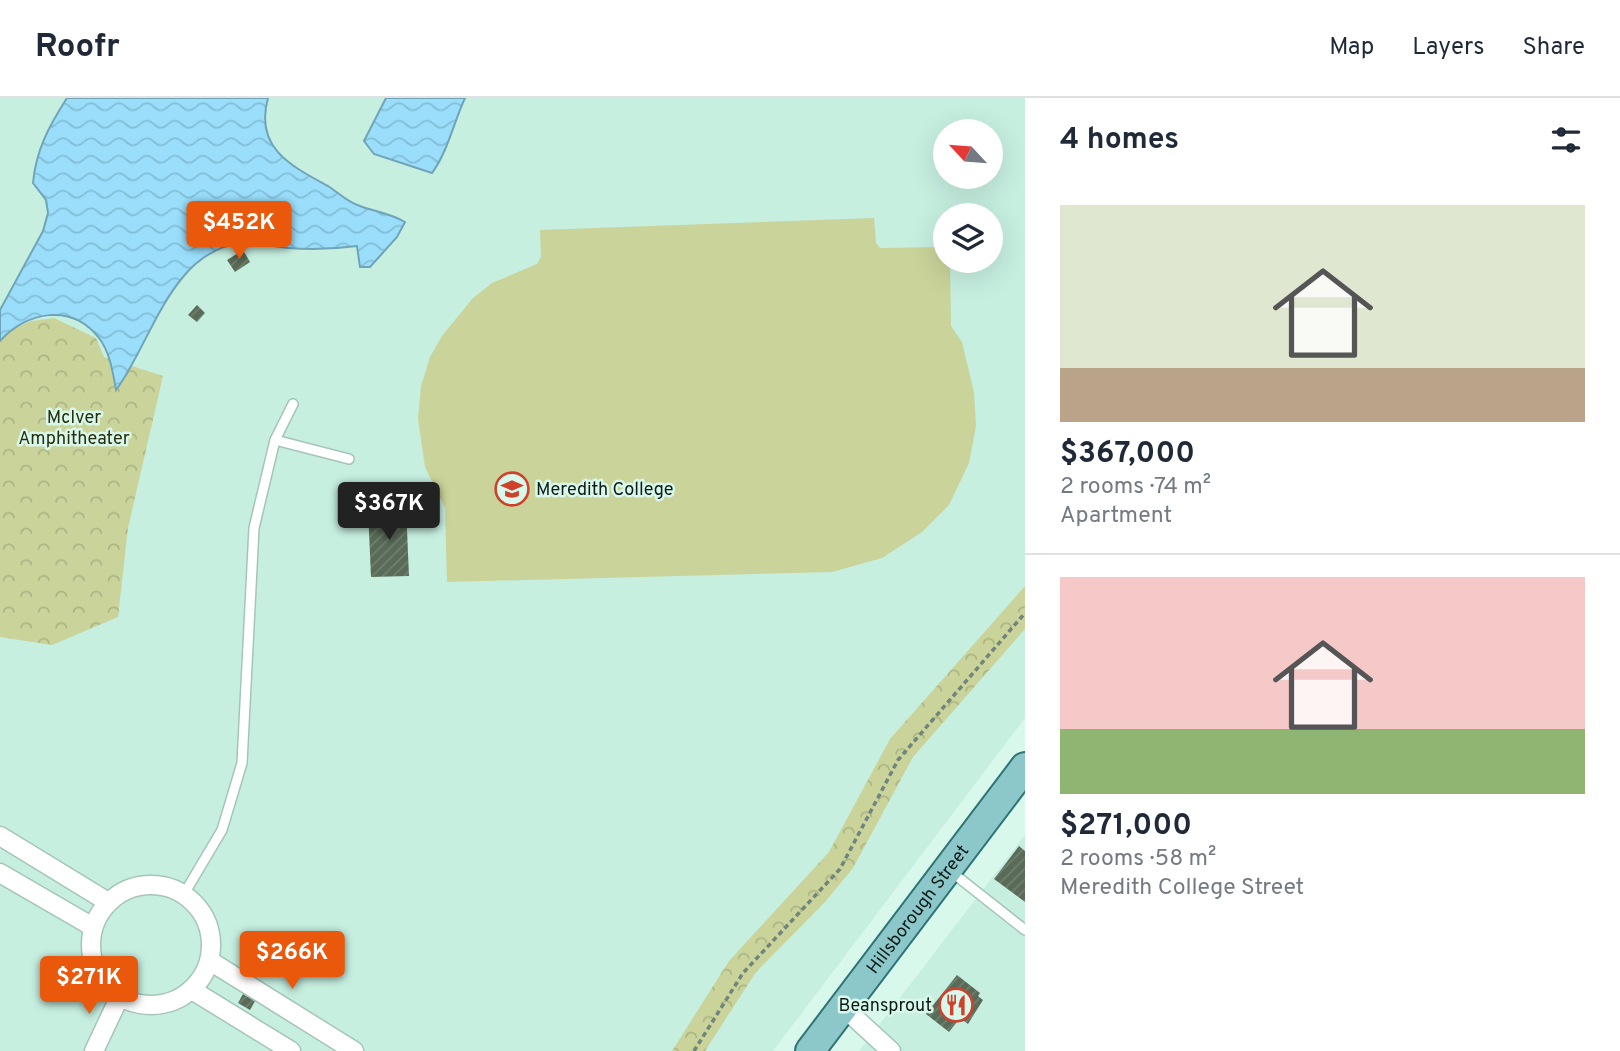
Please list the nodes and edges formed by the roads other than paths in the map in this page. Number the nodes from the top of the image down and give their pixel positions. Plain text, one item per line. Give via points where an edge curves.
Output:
1 (293, 404) dead end
2 (275, 440) junction
3 (349, 459) dead end
4 (1025, 767) edge
5 (0, 836) edge
6 (948, 869) junction
7 (0, 873) edge
8 (184, 894) junction
9 (108, 902) junction
10 (93, 927) junction
11 (1025, 930) edge
12 (210, 961) junction
13 (192, 990) junction
14 (120, 998) junction
15 (843, 1007) junction
16 (285, 1009) junction
17 (268, 1038) junction
18 (94, 1051) edge
19 (291, 1051) edge
20 (354, 1051) edge
21 (810, 1051) edge
22 (891, 1051) edge

1 - 2 lane
2 - 3 lane
2 - 8 lane via 254,528 242,763 222,830
4 - 6 main road, Hillsborough Street
5 - 9 street
6 - 11 lane
6 - 15 main road, Hillsborough Street
7 - 10 street
8 - 9 street via 165,886 145,885 125,890
8 - 12 street via 208,923
9 - 10 street
10 - 14 street via 94,967 104,985
12 - 13 street
12 - 16 street
13 - 14 street via 157,1006
13 - 17 street
14 - 18 street
15 - 21 main road, Hillsborough Street
15 - 22 street
16 - 17 street
16 - 20 street
17 - 19 street

